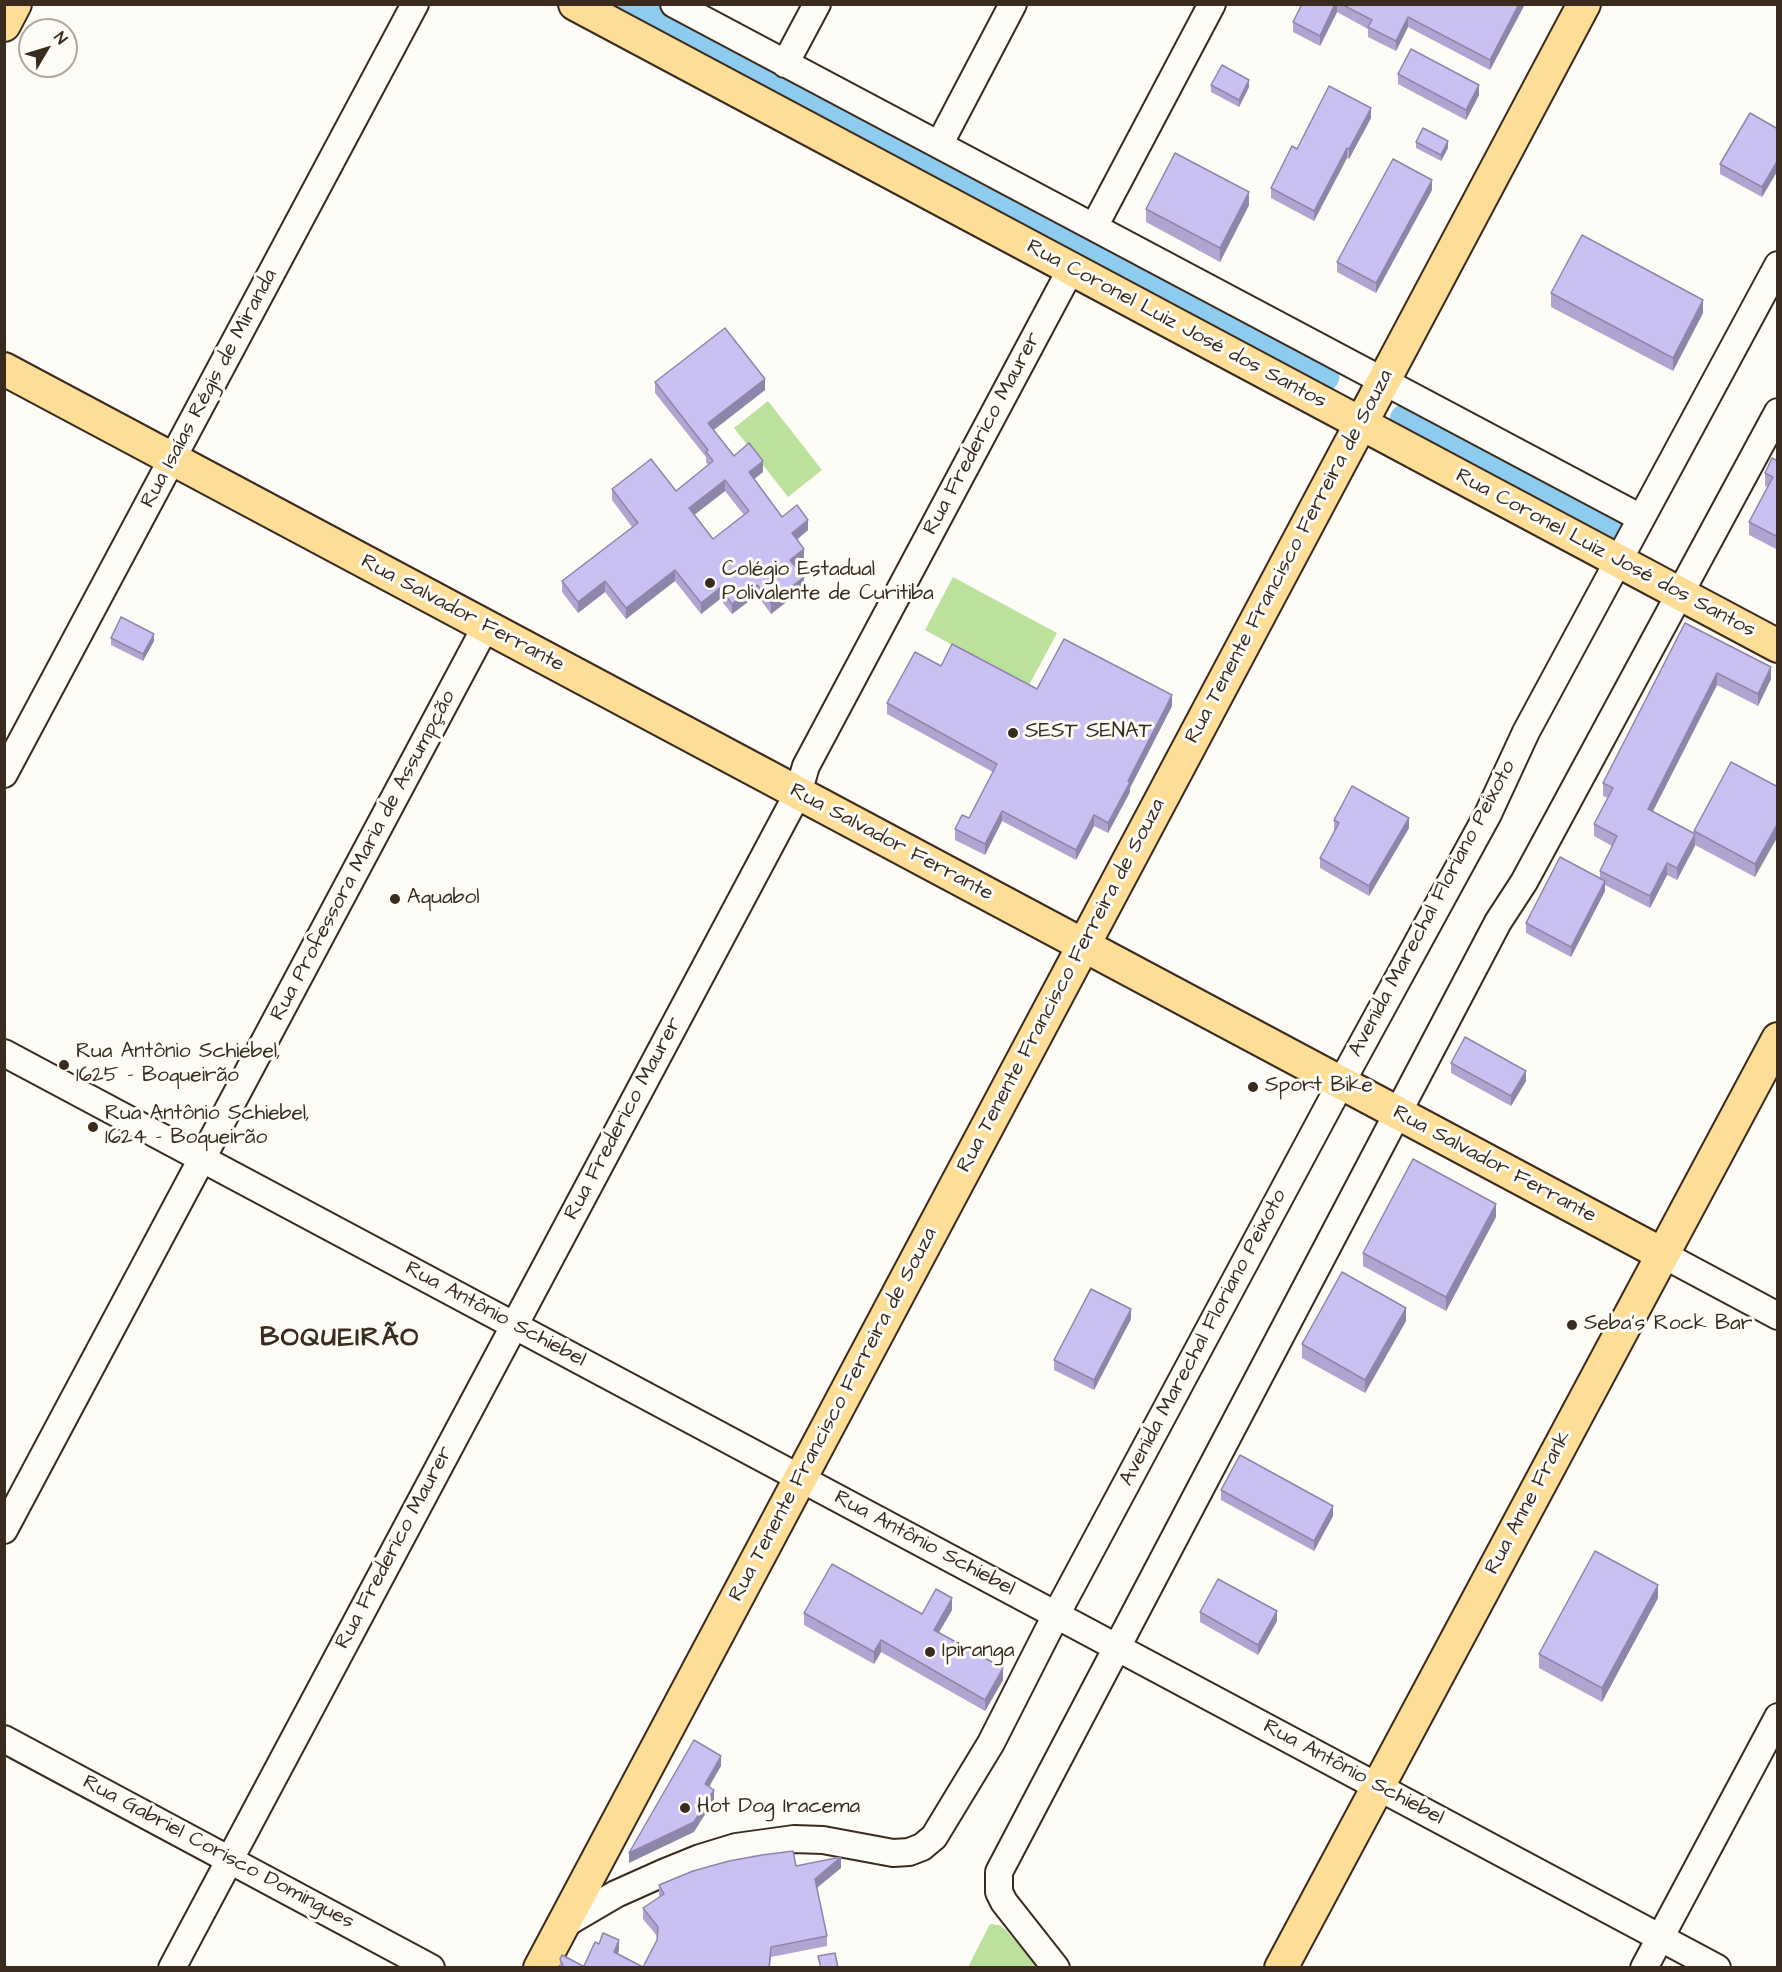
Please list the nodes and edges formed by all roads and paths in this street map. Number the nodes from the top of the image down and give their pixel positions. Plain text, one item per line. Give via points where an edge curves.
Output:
1 (15, 4) edge
2 (415, 4) edge
3 (575, 4) edge
4 (674, 4) edge
5 (817, 4) edge
6 (1013, 4) edge
7 (1212, 4) edge
8 (1584, 4) edge
9 (4, 25) edge
10 (785, 64) junction
11 (939, 145) junction
12 (1094, 227) junction
13 (1778, 265) edge
14 (1071, 269) junction
15 (4, 369) edge
16 (1384, 381) junction
17 (1778, 412) edge
18 (1361, 424) junction
19 (173, 459) junction
20 (1641, 518) junction
21 (1618, 561) junction
22 (1680, 594) junction
23 (486, 626) junction
24 (1778, 646) edge
25 (4, 774) edge
26 (798, 793) junction
27 (1084, 946) junction
28 (1778, 1039) edge
29 (4, 1053) edge
30 (1341, 1083) junction
31 (1398, 1113) junction
32 (202, 1159) junction
33 (1662, 1254) junction
34 (1778, 1316) edge
35 (514, 1325) junction
36 (800, 1478) junction
37 (4, 1530) edge
38 (1056, 1615) junction
39 (1117, 1647) junction
40 (1778, 1717) edge
41 (4, 1739) edge
42 (1378, 1786) junction
43 (229, 1860) junction
44 (563, 1925) junction
45 (1660, 1937) junction
46 (172, 1968) edge
47 (431, 1968) edge
48 (540, 1968) edge
49 (1056, 1968) edge
50 (1281, 1968) edge
51 (1644, 1968) edge
52 (1717, 1968) edge

1 - 9 main road
2 - 19 street, Rua Isaías Régis de Miranda
3 - 14 main road, Rua Coronel Luiz José dos Santos
4 - 10 street
5 - 10 street
6 - 11 street
7 - 12 street
8 - 16 main road, Rua Tenente Francisco Ferreira de Souza
10 - 11 street
11 - 12 street
12 - 16 street
13 - 20 street, Avenida Marechal Floriano Peixoto
14 - 18 main road, Rua Coronel Luiz José dos Santos
14 - 26 street, Rua Frederico Maurer via 806,766
15 - 19 main road, Rua Salvador Ferrante
16 - 18 main road, Rua Tenente Francisco Ferreira de Souza
16 - 20 street
17 - 22 street
18 - 21 main road, Rua Coronel Luiz José dos Santos
18 - 27 main road, Rua Tenente Francisco Ferreira de Souza
19 - 23 main road, Rua Salvador Ferrante
19 - 25 street, Rua Isaías Régis de Miranda
20 - 21 street, Avenida Marechal Floriano Peixoto
21 - 22 main road, Rua Coronel Luiz José dos Santos
21 - 30 street, Avenida Marechal Floriano Peixoto via 1526,732 1488,814
22 - 24 main road, Rua Coronel Luiz José dos Santos
22 - 31 street via 1524,882 1498,922
23 - 26 main road, Rua Salvador Ferrante
23 - 32 street, Rua Professora Maria de Assumpção
26 - 27 main road, Rua Salvador Ferrante
26 - 35 street, Rua Frederico Maurer
27 - 30 main road, Rua Salvador Ferrante
27 - 36 main road, Rua Tenente Francisco Ferreira de Souza
28 - 33 main road, Rua Anne Frank
29 - 32 street, Rua Antônio Schiebel
30 - 31 main road, Rua Salvador Ferrante
30 - 38 street, Avenida Marechal Floriano Peixoto
31 - 33 main road, Rua Salvador Ferrante
31 - 39 street
32 - 35 street, Rua Antônio Schiebel
32 - 37 street, Rua Professora Maria de Assumpção
33 - 34 street, Rua Salvador Ferrante
33 - 42 main road, Rua Anne Frank
35 - 36 street, Rua Antônio Schiebel
35 - 43 street, Rua Frederico Maurer
36 - 38 street, Rua Antônio Schiebel
36 - 44 main road, Rua Tenente Francisco Ferreira de Souza
38 - 39 street, Rua Antônio Schiebel
38 - 44 street, Avenida Marechal Floriano Peixoto via 991,1743 934,1837 922,1847 893,1852 794,1839 736,1847 616,1894
39 - 42 street, Rua Antônio Schiebel
39 - 49 street via 999,1872 999,1892 1004,1902
40 - 45 street
41 - 43 street, Rua Gabriel Corisco Domingues
42 - 45 street, Rua Antônio Schiebel
42 - 50 main road, Rua Anne Frank
43 - 46 street, Rua Frederico Maurer
43 - 47 street, Rua Gabriel Corisco Domingues
44 - 48 main road, Rua Tenente Francisco Ferreira de Souza
45 - 51 street
45 - 52 street, Rua Antônio Schiebel

